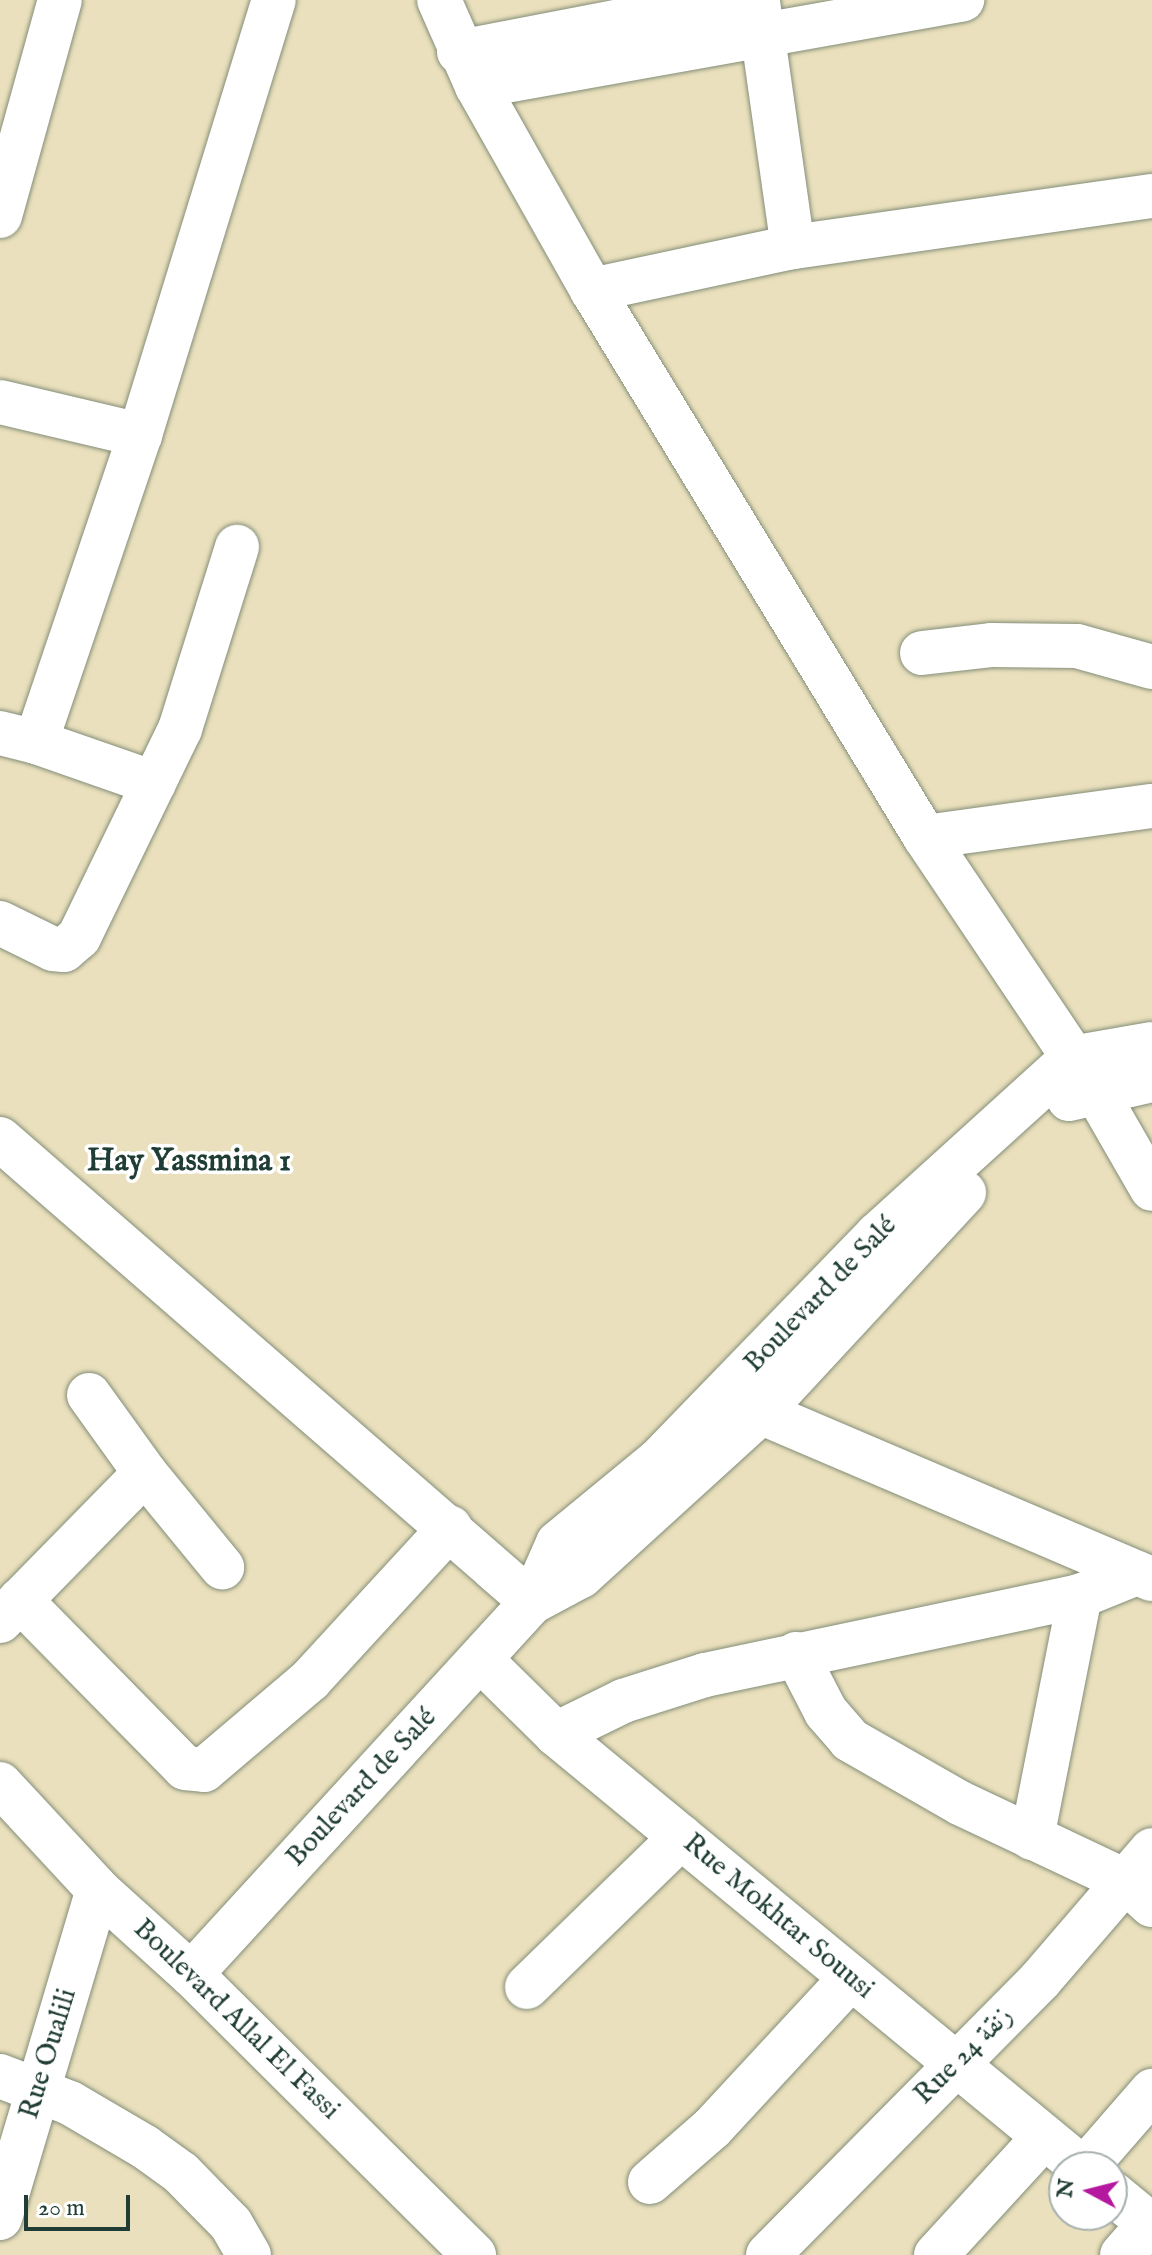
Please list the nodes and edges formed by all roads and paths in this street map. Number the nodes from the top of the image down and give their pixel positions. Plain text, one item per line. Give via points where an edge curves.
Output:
1 (60, 0) edge
2 (274, 0) edge
3 (730, 0) edge
4 (962, 0) edge
5 (432, 2) edge
6 (761, 16) edge
7 (468, 69) junction
8 (11, 137) edge
9 (1152, 196) edge
10 (0, 216) edge
11 (793, 247) junction
12 (592, 290) junction
13 (0, 402) edge
14 (140, 435) junction
15 (237, 547) dead end
16 (922, 653) dead end
17 (1152, 667) edge
18 (18, 737) edge
19 (154, 783) junction
20 (1152, 806) edge
21 (925, 837) junction
22 (0, 923) edge
23 (1152, 1044) edge
24 (1084, 1074) junction
25 (1152, 1080) edge
26 (0, 1139) edge
27 (1152, 1189) edge
28 (89, 1395) dead end
29 (743, 1404) junction
30 (145, 1473) junction
31 (450, 1528) junction
32 (222, 1567) dead end
33 (1145, 1576) edge
34 (1080, 1596) junction
35 (532, 1602) junction
36 (10, 1610) edge
37 (796, 1654) junction
38 (481, 1660) junction
39 (556, 1734) junction
40 (0, 1784) edge
41 (681, 1837) junction
42 (1032, 1838) junction
43 (1143, 1879) edge
44 (98, 1890) junction
45 (191, 1974) junction
46 (851, 1978) junction
47 (527, 1987) dead end
48 (955, 2063) junction
49 (19, 2082) edge
50 (1152, 2091) edge
51 (1044, 2137) junction
52 (1062, 2151) edge
53 (1098, 2151) edge
54 (650, 2182) dead end
55 (1128, 2216) edge
56 (0, 2218) edge
57 (1141, 2235) edge
58 (249, 2255) edge
59 (474, 2255) edge
60 (768, 2255) edge
61 (936, 2255) edge

1 - 8 street
2 - 14 street
3 - 7 street
4 - 6 street
5 - 7 street
6 - 7 street
6 - 11 street
7 - 12 street
8 - 10 street
9 - 11 street
11 - 12 street
12 - 21 street
13 - 14 street
14 - 18 street
15 - 19 street via 180,729
16 - 17 street via 991,645 1077,646
18 - 19 street
19 - 22 street via 73,945 53,949
20 - 21 street
21 - 24 street
23 - 24 street
24 - 25 street
24 - 27 street
24 - 29 street, Boulevard de Salé via 877,1235
26 - 31 street
28 - 30 street
29 - 33 street
29 - 35 street, Boulevard de Salé via 658,1461 558,1543
30 - 32 street
30 - 36 street
31 - 35 street
31 - 36 street via 310,1680 204,1770 185,1768
33 - 34 street
34 - 37 street
34 - 42 street
35 - 38 street, Boulevard de Salé
37 - 39 street via 656,1689
37 - 42 street via 826,1712 850,1740
38 - 39 street, Rue Mokhtar Souusi
38 - 45 street, Boulevard de Salé
39 - 41 street, Rue Mokhtar Souusi
40 - 44 street, Boulevard Allal El Fassi
41 - 46 street, Rue Mokhtar Souusi
41 - 47 street
42 - 43 street
43 - 48 street, Rue 24 زنقة
44 - 45 street, Boulevard Allal El Fassi
44 - 49 street, Rue Oualili
45 - 59 street, Boulevard Allal El Fassi
46 - 48 street, Rue Mokhtar Souusi
46 - 54 street via 712,2128
48 - 51 street, Rue Mokhtar Souusi
48 - 60 street, Rue 24 زنقة
49 - 56 street, Rue Oualili
49 - 58 street via 101,2120 181,2173 241,2236
50 - 53 street
51 - 52 street, Rue Mokhtar Souusi
51 - 61 street
55 - 57 street

